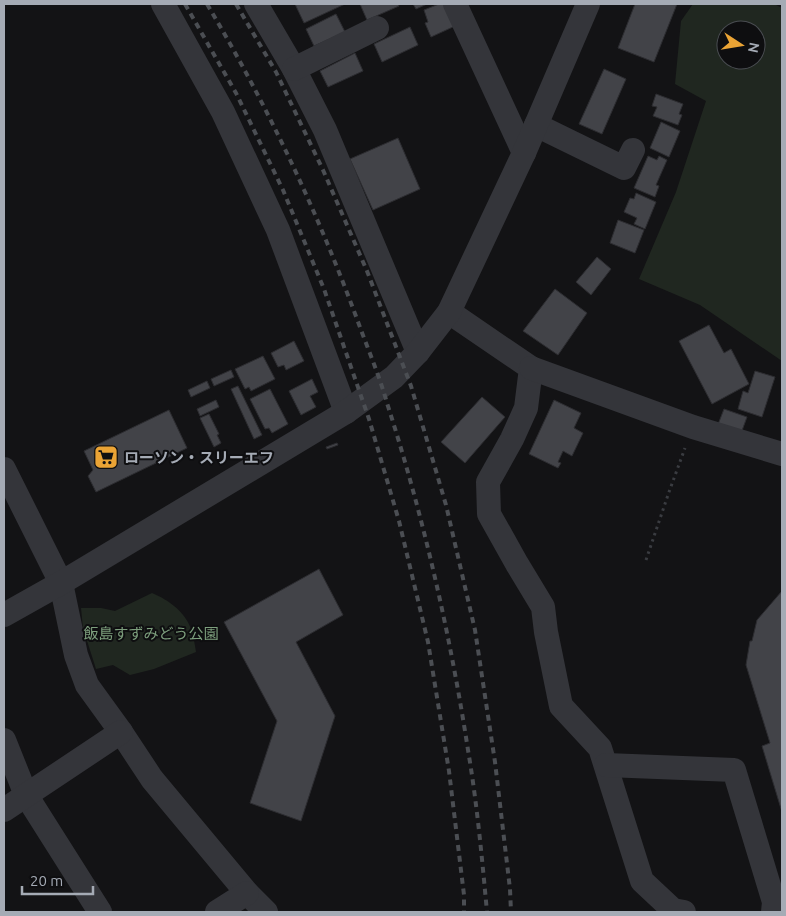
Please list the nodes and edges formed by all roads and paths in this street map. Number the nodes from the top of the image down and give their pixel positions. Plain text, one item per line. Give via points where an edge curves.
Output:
1 (163, 4) edge
2 (256, 4) edge
3 (455, 4) edge
4 (588, 4) edge
5 (377, 28) dead end
6 (294, 69) junction
7 (536, 125) junction
8 (524, 153) junction
9 (625, 168) dead end
10 (449, 312) junction
11 (418, 352) junction
12 (531, 368) junction
13 (346, 412) junction
14 (693, 427) junction
15 (782, 454) edge
16 (4, 469) edge
17 (646, 560) dead end
18 (61, 583) junction
19 (4, 615) edge
20 (121, 732) junction
21 (4, 740) edge
22 (606, 765) junction
23 (26, 795) junction
24 (4, 810) edge
25 (247, 893) junction
26 (100, 912) edge
27 (217, 912) edge
28 (266, 912) edge
29 (684, 912) edge
30 (773, 912) edge

1 - 13 street via 222,112 278,230
2 - 6 street
3 - 8 street
4 - 7 street
5 - 6 street
6 - 11 street via 325,130
7 - 8 street
7 - 9 street
8 - 10 street
10 - 11 street
10 - 12 street
11 - 13 street via 394,377
12 - 14 street
12 - 22 street via 526,408 488,482 489,514 543,607 561,706 600,748
13 - 18 street
14 - 15 street
14 - 17 path
16 - 18 street
18 - 19 street
18 - 20 street via 76,655 87,685
20 - 23 street
20 - 25 street via 152,779
21 - 23 street
22 - 29 street via 642,881 673,910
22 - 30 street via 734,770 774,902
23 - 24 street
23 - 26 street
25 - 27 street
25 - 28 street

